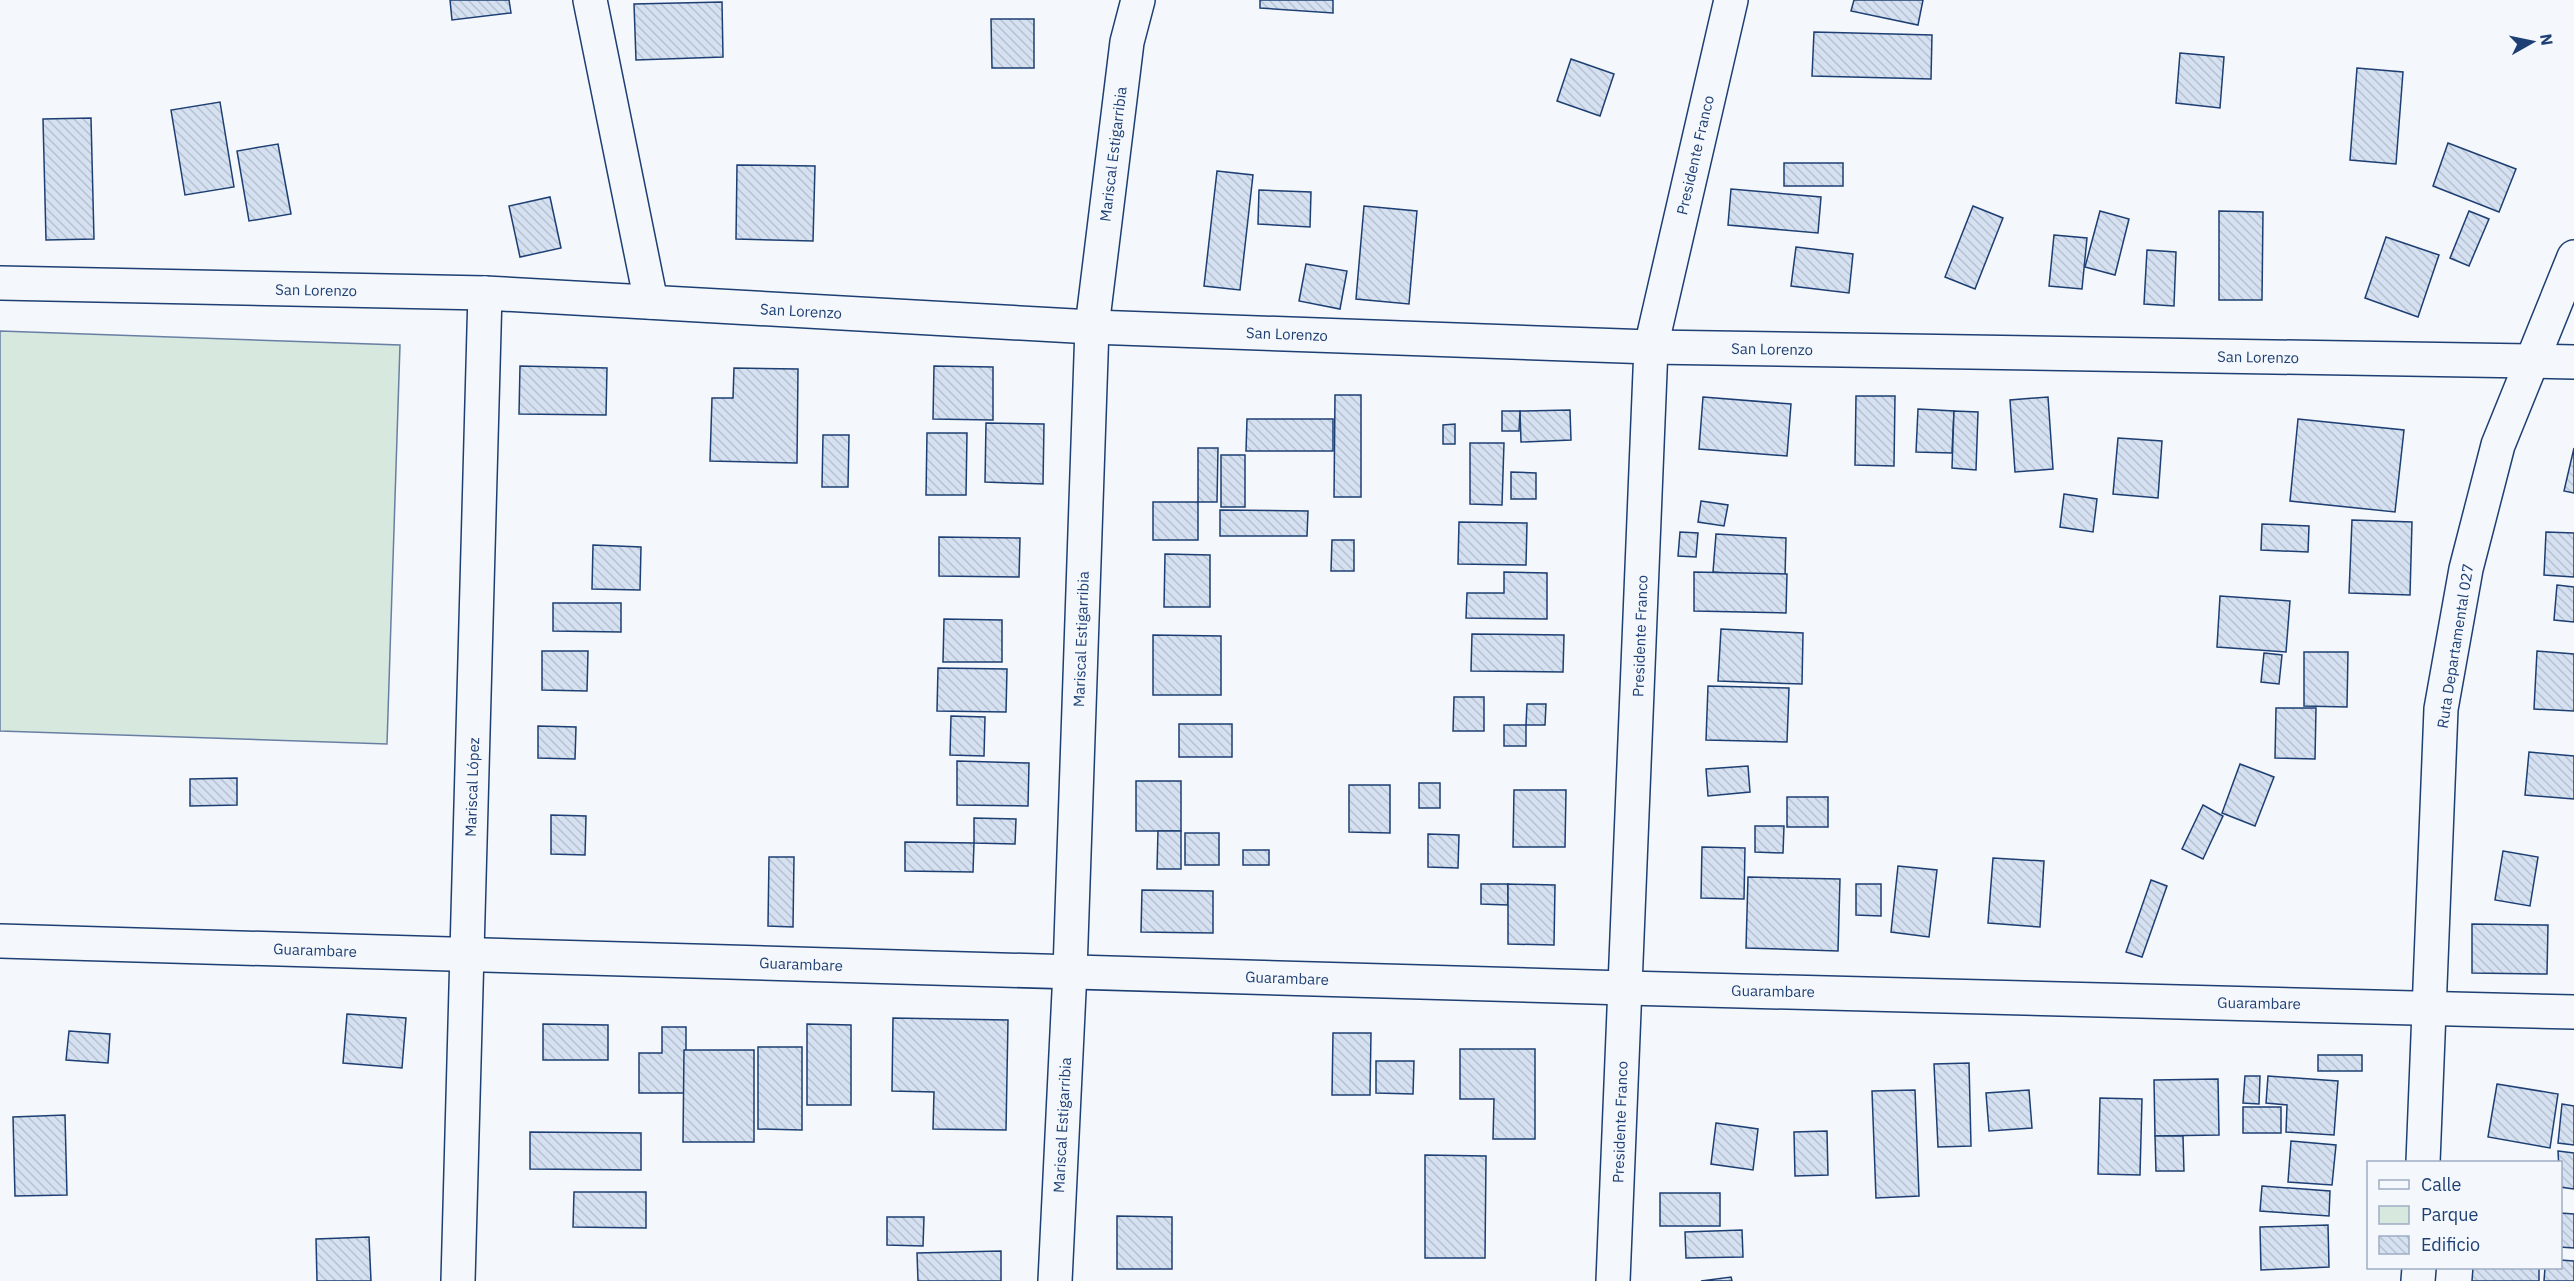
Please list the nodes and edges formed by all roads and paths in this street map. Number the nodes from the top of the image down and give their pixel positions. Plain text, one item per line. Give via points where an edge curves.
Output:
1 (590, 0) edge
2 (1138, 0) edge
3 (1731, 0) edge
4 (2574, 257) edge
5 (0, 284) edge
6 (485, 293) junction
7 (651, 302) junction
8 (1092, 327) junction
9 (1651, 347) junction
10 (2530, 361) junction
11 (2574, 362) edge
12 (0, 941) edge
13 (467, 954) junction
14 (1070, 971) junction
15 (1626, 988) junction
16 (2430, 1008) junction
17 (2574, 1012) edge
18 (2423, 1161) edge
19 (458, 1281) edge
20 (1055, 1281) edge
21 (1613, 1281) edge

1 - 7 street
2 - 8 street, Mariscal Estigarribia via 1127,42
3 - 9 street, Presidente Franco
4 - 10 street, Ruta Departamental 027
5 - 6 street, San Lorenzo
6 - 7 street, San Lorenzo
6 - 13 street, Mariscal López
7 - 8 street, San Lorenzo
8 - 9 street, San Lorenzo
8 - 14 street, Mariscal Estigarribia
9 - 10 street, San Lorenzo
9 - 15 street, Presidente Franco
10 - 11 street, San Lorenzo
10 - 16 street, Ruta Departamental 027 via 2498,445 2466,568 2441,709
12 - 13 street, Guarambare
13 - 14 street, Guarambare
13 - 19 street, Mariscal López
14 - 15 street, Guarambare
14 - 20 street, Mariscal Estigarribia
15 - 16 street, Guarambare
15 - 21 street, Presidente Franco
16 - 17 street, Guarambare
16 - 18 street, Ruta Departamental 027

